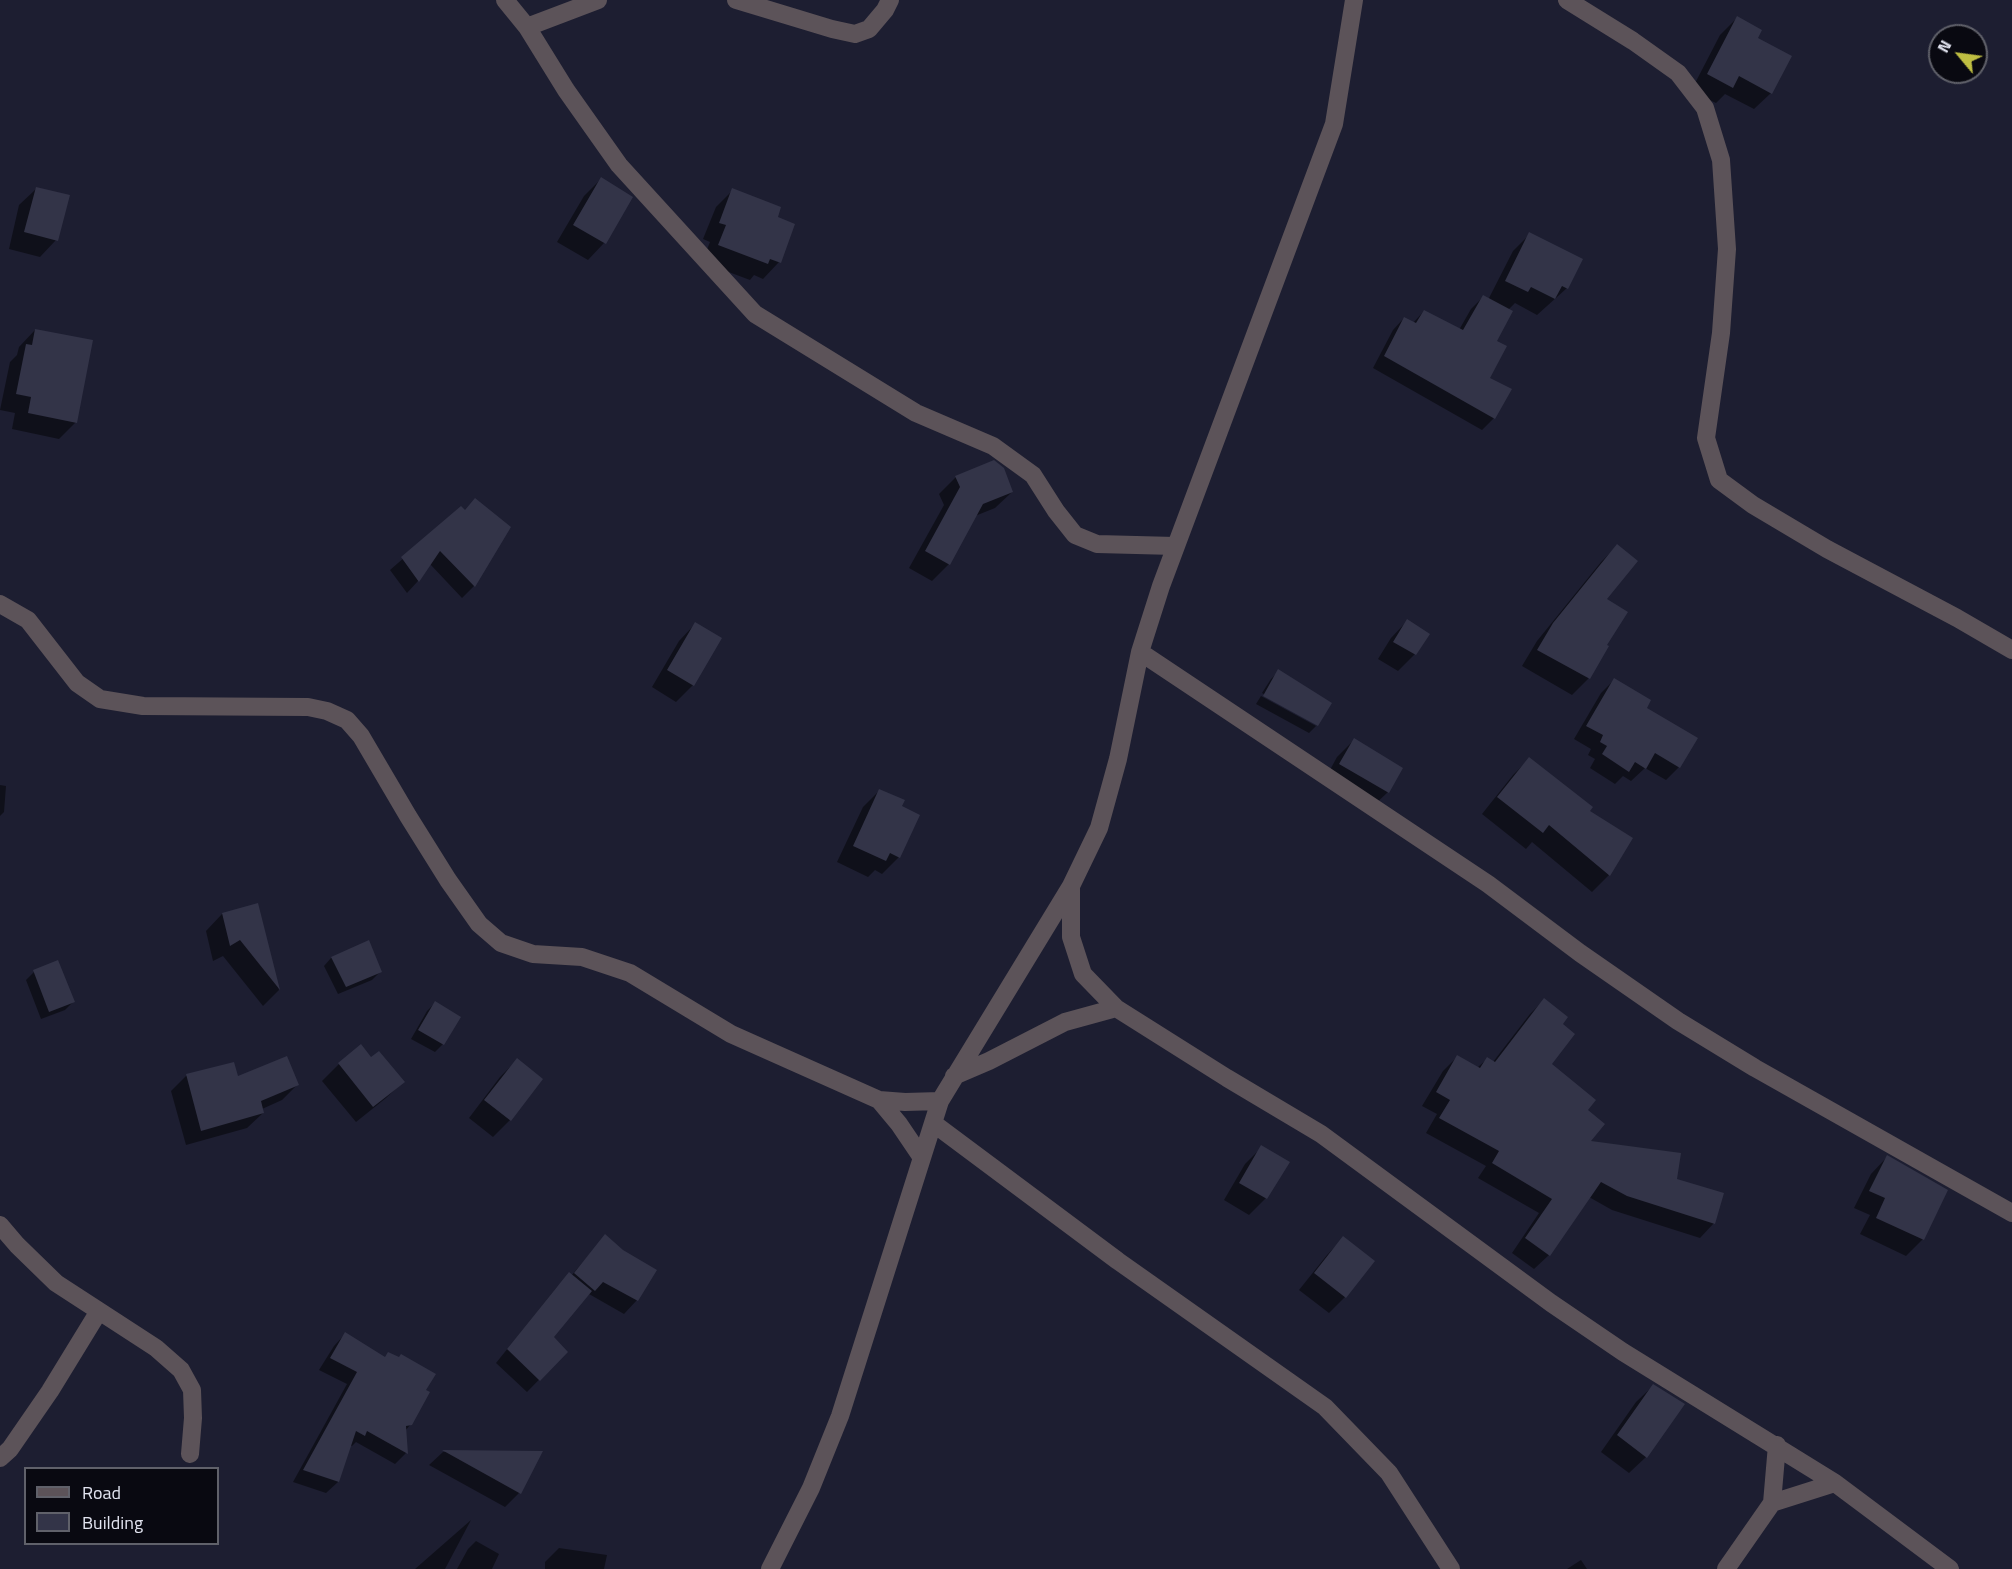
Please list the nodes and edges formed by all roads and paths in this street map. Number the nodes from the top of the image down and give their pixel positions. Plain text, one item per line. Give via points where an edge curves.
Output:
1 (505, 0) edge
2 (598, 0) edge
3 (736, 0) edge
4 (890, 0) edge
5 (1354, 0) edge
6 (1567, 0) edge
7 (527, 27) junction
8 (1174, 546) junction
9 (0, 603) edge
10 (2012, 650) edge
11 (1140, 652) junction
12 (1071, 886) junction
13 (1116, 1008) junction
14 (954, 1076) junction
15 (879, 1100) junction
16 (940, 1101) junction
17 (933, 1123) junction
18 (922, 1158) junction
19 (2012, 1213) edge
20 (0, 1225) edge
21 (99, 1311) junction
22 (1777, 1445) junction
23 (190, 1454) dead end
24 (0, 1458) edge
25 (1835, 1483) junction
26 (1772, 1503) junction
27 (770, 1569) edge
28 (1451, 1569) edge
29 (1726, 1569) edge
30 (1950, 1569) edge

1 - 7 street
2 - 7 street
3 - 4 street via 855,34 869,29
5 - 8 street via 1334,123
6 - 10 street via 1677,73 1705,108 1721,160 1727,249 1721,333 1706,438 1719,480 1827,549
7 - 8 street via 619,165 755,314 916,413 993,446 1033,475 1075,535 1097,544
8 - 11 street
9 - 15 street via 28,620 77,683 100,699 143,706 308,707 347,720 362,736 460,898 479,924 501,943 533,954 582,957 630,973 731,1034
11 - 12 street via 1099,828
11 - 19 street via 1488,884 1678,1021
12 - 13 street via 1071,937 1083,974
12 - 14 street
13 - 14 street via 1065,1022
13 - 22 street via 1321,1134 1560,1309
14 - 16 street
15 - 16 street
15 - 18 street
16 - 17 street
17 - 18 street
17 - 28 street via 1118,1261 1325,1407 1389,1473
18 - 27 street via 840,1416 811,1488
20 - 21 street via 56,1283
21 - 23 street via 156,1348 181,1370 192,1390
21 - 24 street via 50,1391
22 - 25 street
22 - 26 street
25 - 26 street
25 - 30 street
26 - 29 street

